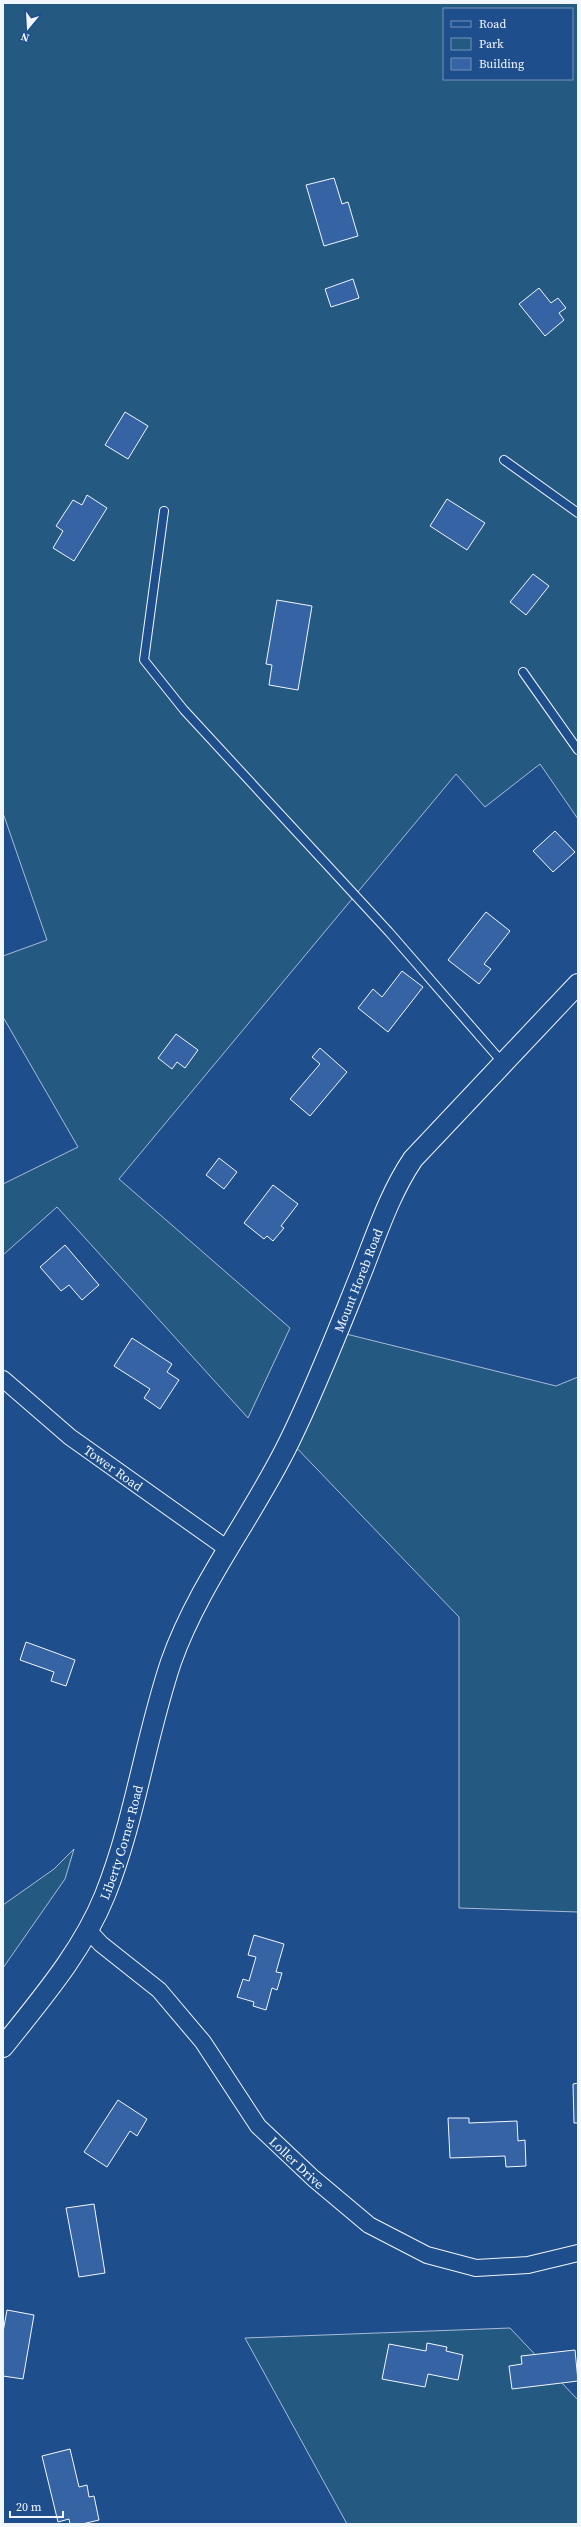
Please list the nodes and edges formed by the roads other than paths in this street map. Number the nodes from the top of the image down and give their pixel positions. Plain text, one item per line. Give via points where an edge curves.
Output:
1 (504, 460) dead end
2 (164, 511) dead end
3 (578, 513) edge
4 (523, 672) dead end
5 (578, 750) edge
6 (578, 984) edge
7 (503, 1063) junction
8 (3, 1379) edge
9 (229, 1550) junction
10 (192, 1614) joint
11 (88, 1930) junction
12 (3, 2047) edge
13 (578, 2253) edge

1 - 3 lane
2 - 7 lane via 144,660 184,710 384,926
4 - 5 lane
6 - 7 street, Mount Horeb Road
7 - 9 street, Mount Horeb Road via 413,1159 398,1182 338,1332 290,1441
8 - 9 street, Tower Road via 70,1437
9 - 10 street, Mount Horeb Road
10 - 11 street, Liberty Corner Road via 174,1655 160,1697 115,1869
11 - 12 street, Liberty Corner Road via 66,1965
11 - 13 street, Loller Drive via 101,1944 159,1990 203,2042 258,2126 313,2178 369,2225 427,2255 476,2268 528,2265

